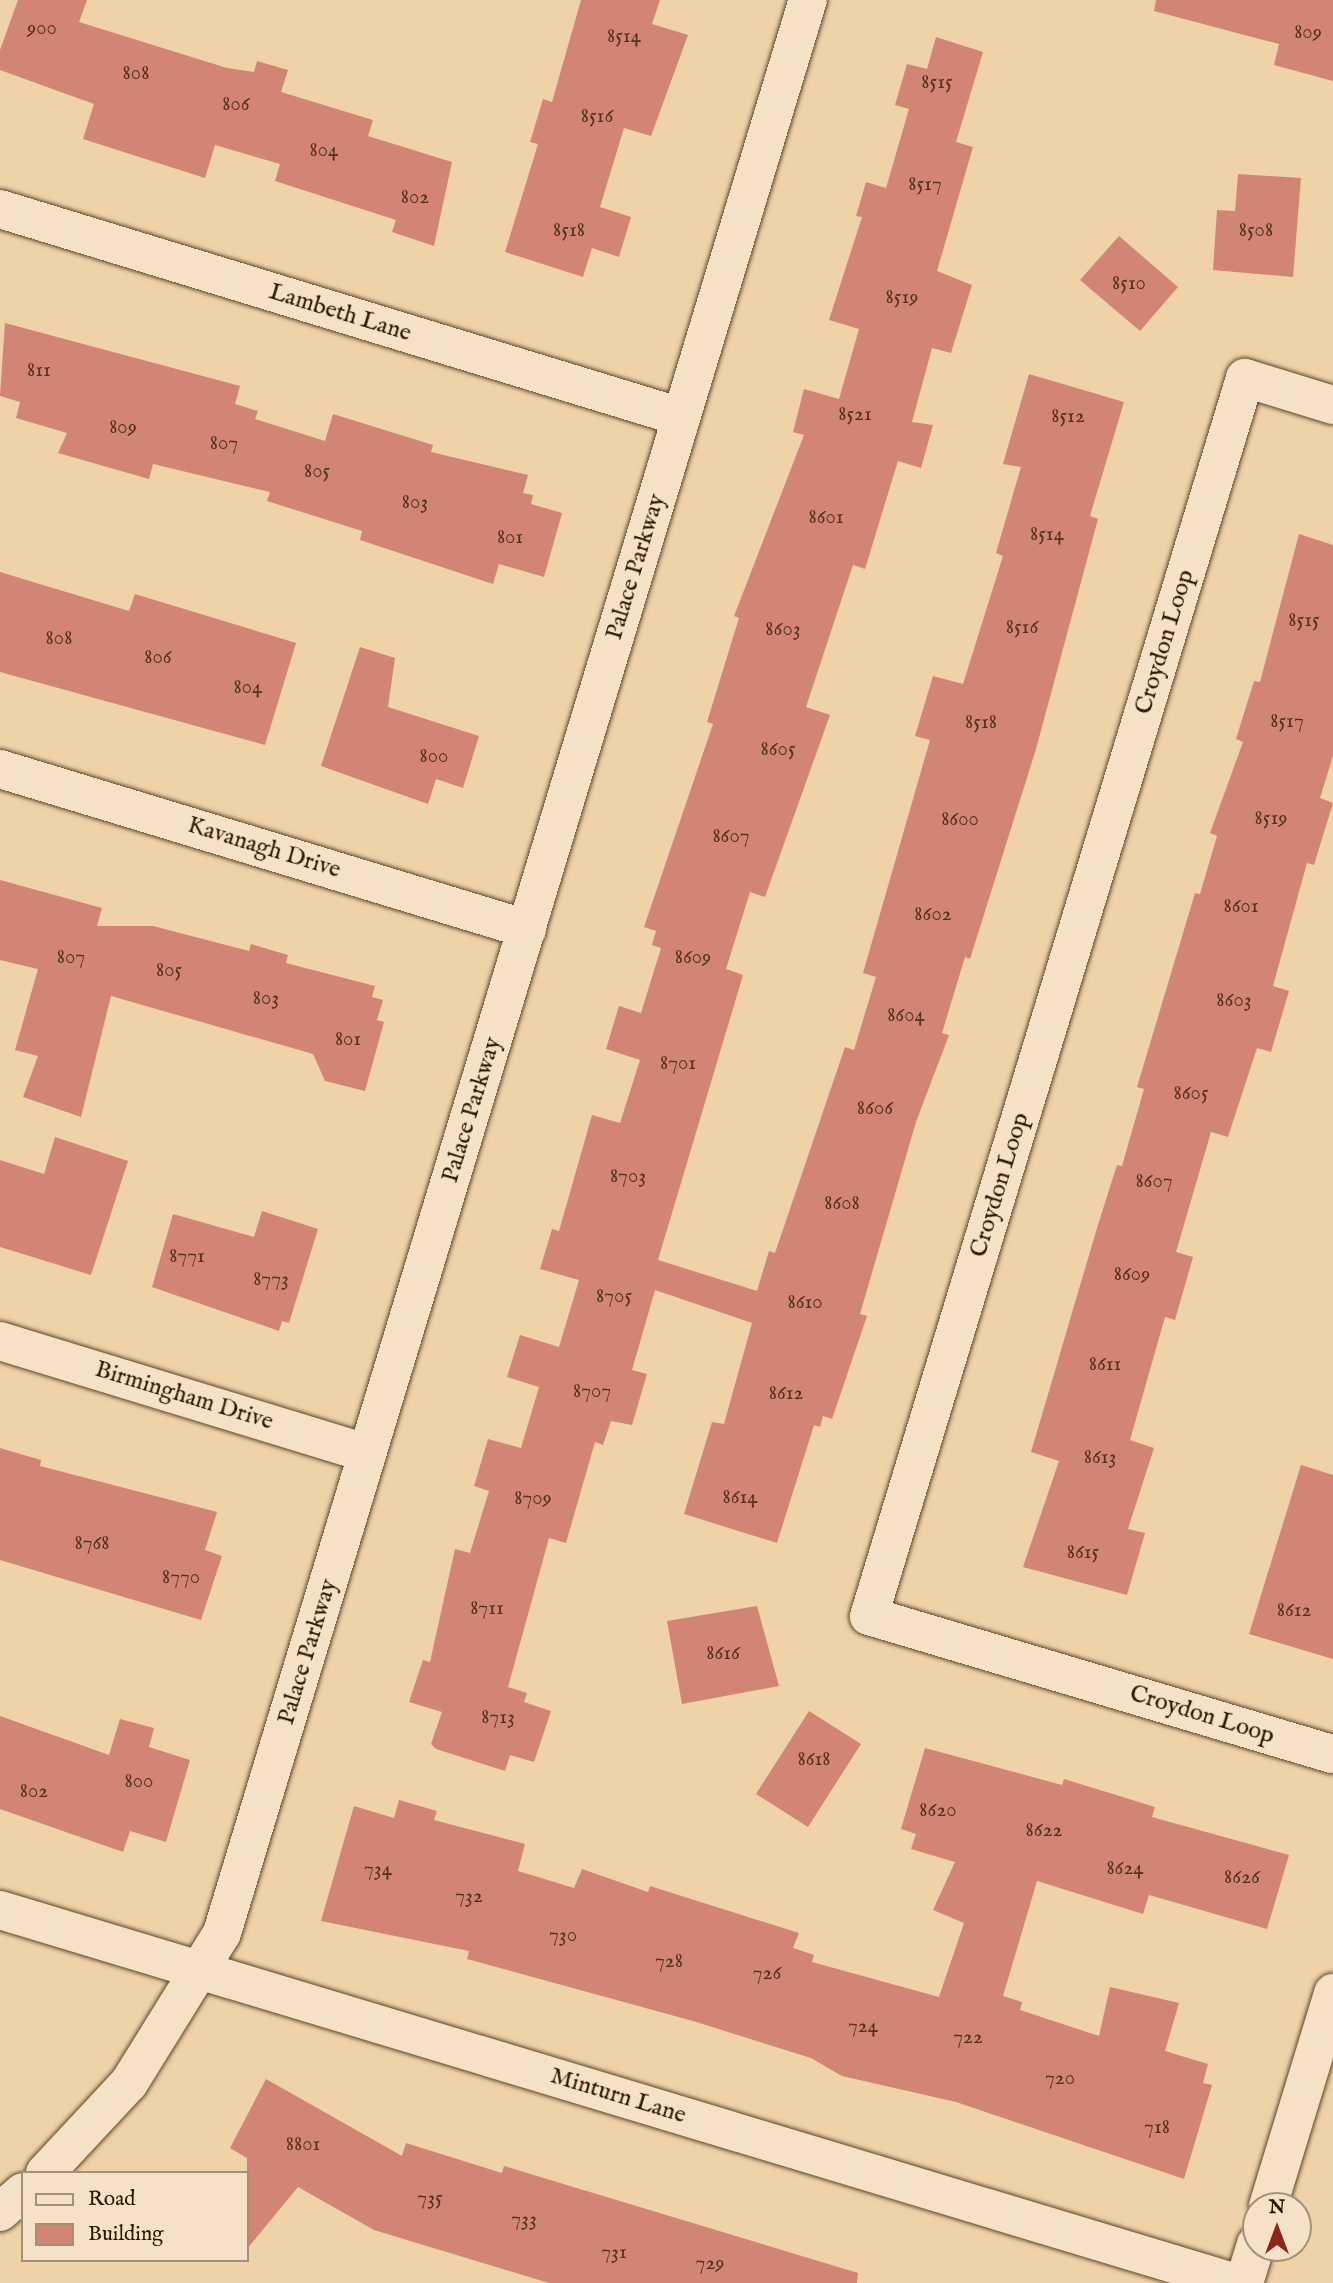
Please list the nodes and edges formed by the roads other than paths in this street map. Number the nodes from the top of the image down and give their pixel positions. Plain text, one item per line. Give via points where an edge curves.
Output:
1 (808, 0) edge
2 (0, 209) edge
3 (1333, 405) edge
4 (681, 417) junction
5 (0, 769) edge
6 (527, 929) junction
7 (0, 1341) edge
8 (367, 1453) junction
9 (1333, 1754) edge
10 (0, 1910) edge
11 (204, 1970) junction
12 (1333, 1993) edge
13 (48, 2171) edge
14 (1272, 2192) edge
15 (21, 2194) edge
16 (0, 2211) edge
17 (1250, 2262) edge
18 (1236, 2283) edge
19 (1244, 2283) edge

1 - 4 street, Palace Parkway
2 - 4 street, Lambeth Lane
3 - 9 street, Croydon Loop via 1245,378 869,1616
4 - 6 street, Palace Parkway
5 - 6 street, Kavanagh Drive
6 - 8 street, Palace Parkway
7 - 8 street, Birmingham Drive
8 - 11 street, Palace Parkway via 243,1868
10 - 11 street, Minturn Lane
11 - 13 street, Palace Parkway via 129,2083
11 - 18 street, Minturn Lane
12 - 14 street
15 - 16 street
17 - 19 street

